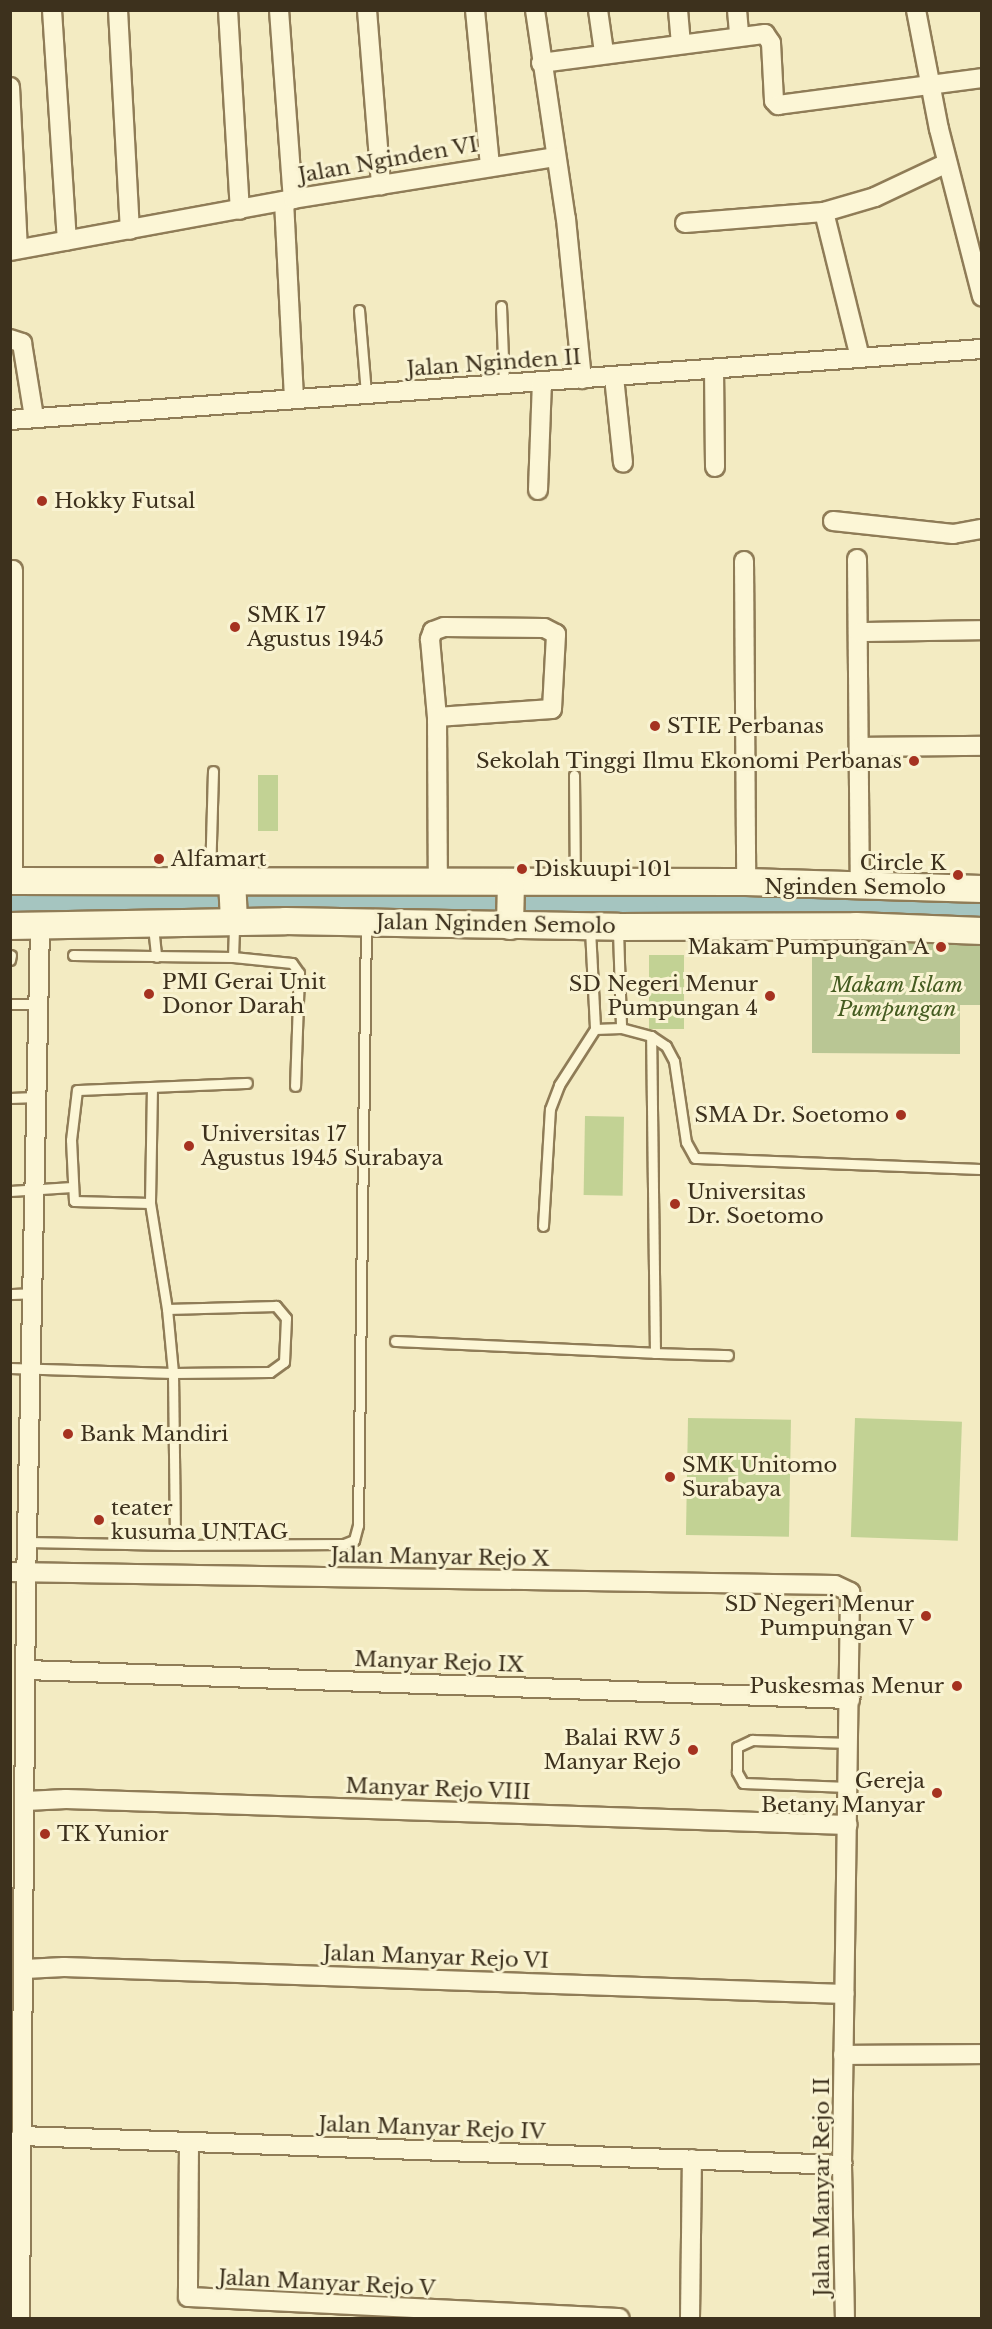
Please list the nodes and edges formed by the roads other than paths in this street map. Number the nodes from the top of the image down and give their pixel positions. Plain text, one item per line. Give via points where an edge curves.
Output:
1 (52, 10) edge
2 (118, 10) edge
3 (228, 10) edge
4 (279, 10) edge
5 (367, 10) edge
6 (475, 10) edge
7 (535, 10) edge
8 (598, 10) edge
9 (678, 10) edge
10 (737, 10) edge
11 (916, 10) edge
12 (739, 35) junction
13 (681, 42) junction
14 (604, 52) junction
15 (541, 63) junction
16 (981, 78) edge
17 (10, 87) edge
18 (929, 87) junction
19 (554, 157) junction
20 (947, 163) junction
21 (490, 166) junction
22 (381, 185) junction
23 (289, 200) junction
24 (240, 210) junction
25 (824, 213) junction
26 (685, 223) dead end
27 (129, 230) junction
28 (67, 241) junction
29 (14, 250) edge
30 (981, 297) edge
31 (501, 306) dead end
32 (359, 310) dead end
33 (10, 339) edge
34 (981, 349) edge
35 (860, 358) junction
36 (714, 369) junction
37 (614, 377) junction
38 (582, 379) junction
39 (542, 382) junction
40 (504, 385) junction
41 (366, 394) junction
42 (294, 399) junction
43 (34, 417) junction
44 (10, 420) edge
45 (622, 463) dead end
46 (715, 467) dead end
47 (538, 490) dead end
48 (833, 521) dead end
49 (981, 529) edge
50 (857, 559) dead end
51 (744, 561) dead end
52 (13, 570) dead end
53 (981, 630) edge
54 (858, 632) junction
55 (11, 640) edge
56 (437, 717) junction
57 (981, 746) edge
58 (860, 747) junction
59 (12, 756) edge
60 (213, 771) dead end
61 (574, 775) dead end
62 (12, 881) edge
63 (438, 881) junction
64 (746, 882) junction
65 (576, 883) junction
66 (860, 885) junction
67 (981, 889) edge
68 (228, 896) junction
69 (510, 903) junction
70 (366, 922) junction
71 (153, 925) junction
72 (10, 926) edge
73 (40, 926) junction
74 (590, 927) junction
75 (618, 927) junction
76 (981, 931) edge
77 (11, 955) edge
78 (73, 955) dead end
79 (156, 957) junction
80 (233, 957) junction
81 (10, 960) edge
82 (10, 1004) edge
83 (38, 1004) junction
84 (621, 1028) junction
85 (595, 1029) junction
86 (651, 1036) junction
87 (247, 1083) dead end
88 (295, 1086) dead end
89 (152, 1087) junction
90 (36, 1097) junction
91 (10, 1098) edge
92 (981, 1169) edge
93 (72, 1187) junction
94 (34, 1190) junction
95 (10, 1191) edge
96 (150, 1203) junction
97 (543, 1226) dead end
98 (34, 1293) junction
99 (10, 1294) edge
100 (167, 1309) junction
101 (395, 1341) dead end
102 (655, 1353) junction
103 (728, 1355) dead end
104 (32, 1367) junction
105 (10, 1368) edge
106 (173, 1374) junction
107 (28, 1542) junction
108 (175, 1545) junction
109 (19, 1572) edge
110 (850, 1592) joint
111 (27, 1670) junction
112 (850, 1699) junction
113 (850, 1743) junction
114 (849, 1787) junction
115 (26, 1801) junction
116 (848, 1825) junction
117 (25, 1969) junction
118 (845, 1994) junction
119 (981, 2054) edge
120 (843, 2055) junction
121 (21, 2136) junction
122 (189, 2142) junction
123 (692, 2160) junction
124 (842, 2165) junction
125 (20, 2319) edge
126 (620, 2319) edge
127 (690, 2319) edge
128 (845, 2319) edge

1 - 28 street
2 - 27 street
3 - 24 street
4 - 23 street
5 - 22 street
6 - 21 street
7 - 15 street
8 - 14 street
9 - 13 street
10 - 12 street
11 - 18 street
12 - 13 street
12 - 18 street via 765,34 771,43 774,101 778,105
13 - 14 street
14 - 15 street
15 - 19 street
16 - 18 street
17 - 29 street
18 - 20 street
19 - 21 street, Jalan Nginden VI
19 - 38 street via 564,205
20 - 25 street via 875,197
20 - 30 street
21 - 22 street, Jalan Nginden VI
22 - 23 street, Jalan Nginden VI
23 - 24 street, Jalan Nginden VI
23 - 42 street
24 - 27 street, Jalan Nginden VI
25 - 26 street
25 - 35 street
27 - 28 street, Jalan Nginden VI
28 - 29 street, Jalan Nginden VI
31 - 40 lane
32 - 41 lane
33 - 43 street via 22,343
34 - 35 street, Jalan Nginden II
35 - 36 street, Jalan Nginden II
36 - 37 street, Jalan Nginden II
36 - 46 street
37 - 38 street, Jalan Nginden II
37 - 45 street
38 - 39 street, Jalan Nginden II
39 - 40 street, Jalan Nginden II
39 - 47 street
40 - 41 street, Jalan Nginden II
41 - 42 street, Jalan Nginden II
42 - 43 street, Jalan Nginden II
43 - 44 street, Jalan Nginden II
48 - 49 street via 952,534
50 - 54 street
51 - 64 street
52 - 55 street
53 - 54 street
54 - 58 street
55 - 59 street
56 - 56 street via 430,639 433,632 444,627 544,628 556,634 552,709
56 - 63 street
57 - 58 street
58 - 66 street
59 - 62 street
60 - 68 lane
61 - 65 lane
62 - 68 main road, Jalan Nginden Semolo
63 - 68 main road, Jalan Nginden Semolo
63 - 69 main road, Jalan Nginden Semolo
64 - 65 main road, Jalan Nginden Semolo
64 - 66 main road, Jalan Nginden Semolo
65 - 69 main road, Jalan Nginden Semolo
66 - 67 main road, Jalan Nginden Semolo
68 - 70 main road, Jalan Nginden Semolo
68 - 71 main road, Jalan Nginden Semolo
68 - 80 lane
69 - 70 main road, Jalan Nginden Semolo
69 - 74 main road, Jalan Nginden Semolo
70 - 108 lane via 358,1526 354,1540 344,1544
71 - 73 main road, Jalan Nginden Semolo
71 - 79 lane
72 - 73 main road, Jalan Nginden Semolo
73 - 83 street
74 - 75 main road, Jalan Nginden Semolo
74 - 85 lane
75 - 76 main road, Jalan Nginden Semolo via 846,926
75 - 84 lane
77 - 81 lane
78 - 79 lane
79 - 80 lane
80 - 88 lane via 286,960 296,967
82 - 83 lane
83 - 90 street
84 - 85 lane
84 - 86 lane
85 - 97 lane via 559,1085 550,1109
86 - 92 lane via 666,1046 674,1061 686,1142 695,1158
86 - 102 lane
87 - 89 lane
89 - 93 lane via 77,1090 71,1140
89 - 96 lane
90 - 91 lane
90 - 94 street
93 - 94 lane
93 - 96 lane via 76,1204
94 - 95 lane
94 - 98 street
96 - 100 lane
98 - 99 lane
98 - 104 street
100 - 106 lane
100 - 106 lane via 276,1306 286,1318 288,1338 284,1362 270,1372
101 - 102 lane
102 - 103 lane
104 - 105 lane
104 - 106 lane
104 - 107 street
106 - 108 lane
107 - 108 lane
107 - 109 street
109 - 110 street, Jalan Manyar Rejo X via 835,1585
109 - 111 street
110 - 112 street, Jalan Manyar Rejo II
111 - 112 street, Manyar Rejo IX
111 - 115 street
112 - 113 street, Jalan Manyar Rejo II
113 - 114 street, Jalan Manyar Rejo II
113 - 114 lane via 752,1740 737,1747 737,1773 743,1783
114 - 116 street, Jalan Manyar Rejo II
115 - 116 street, Manyar Rejo VIII via 66,1799
115 - 117 street
116 - 118 street, Jalan Manyar Rejo II
117 - 118 street, Jalan Manyar Rejo VI via 64,1966
117 - 121 street
118 - 120 street, Jalan Manyar Rejo II
119 - 120 street, Jalan Manyar Rejo II
120 - 124 street, Jalan Manyar Rejo II
121 - 122 street, Jalan Manyar Rejo IV
121 - 125 street
122 - 123 street, Jalan Manyar Rejo IV
122 - 126 street, Jalan Manyar Rejo V via 188,2297
123 - 124 street, Jalan Manyar Rejo IV
123 - 127 street
124 - 128 street, Jalan Manyar Rejo II

